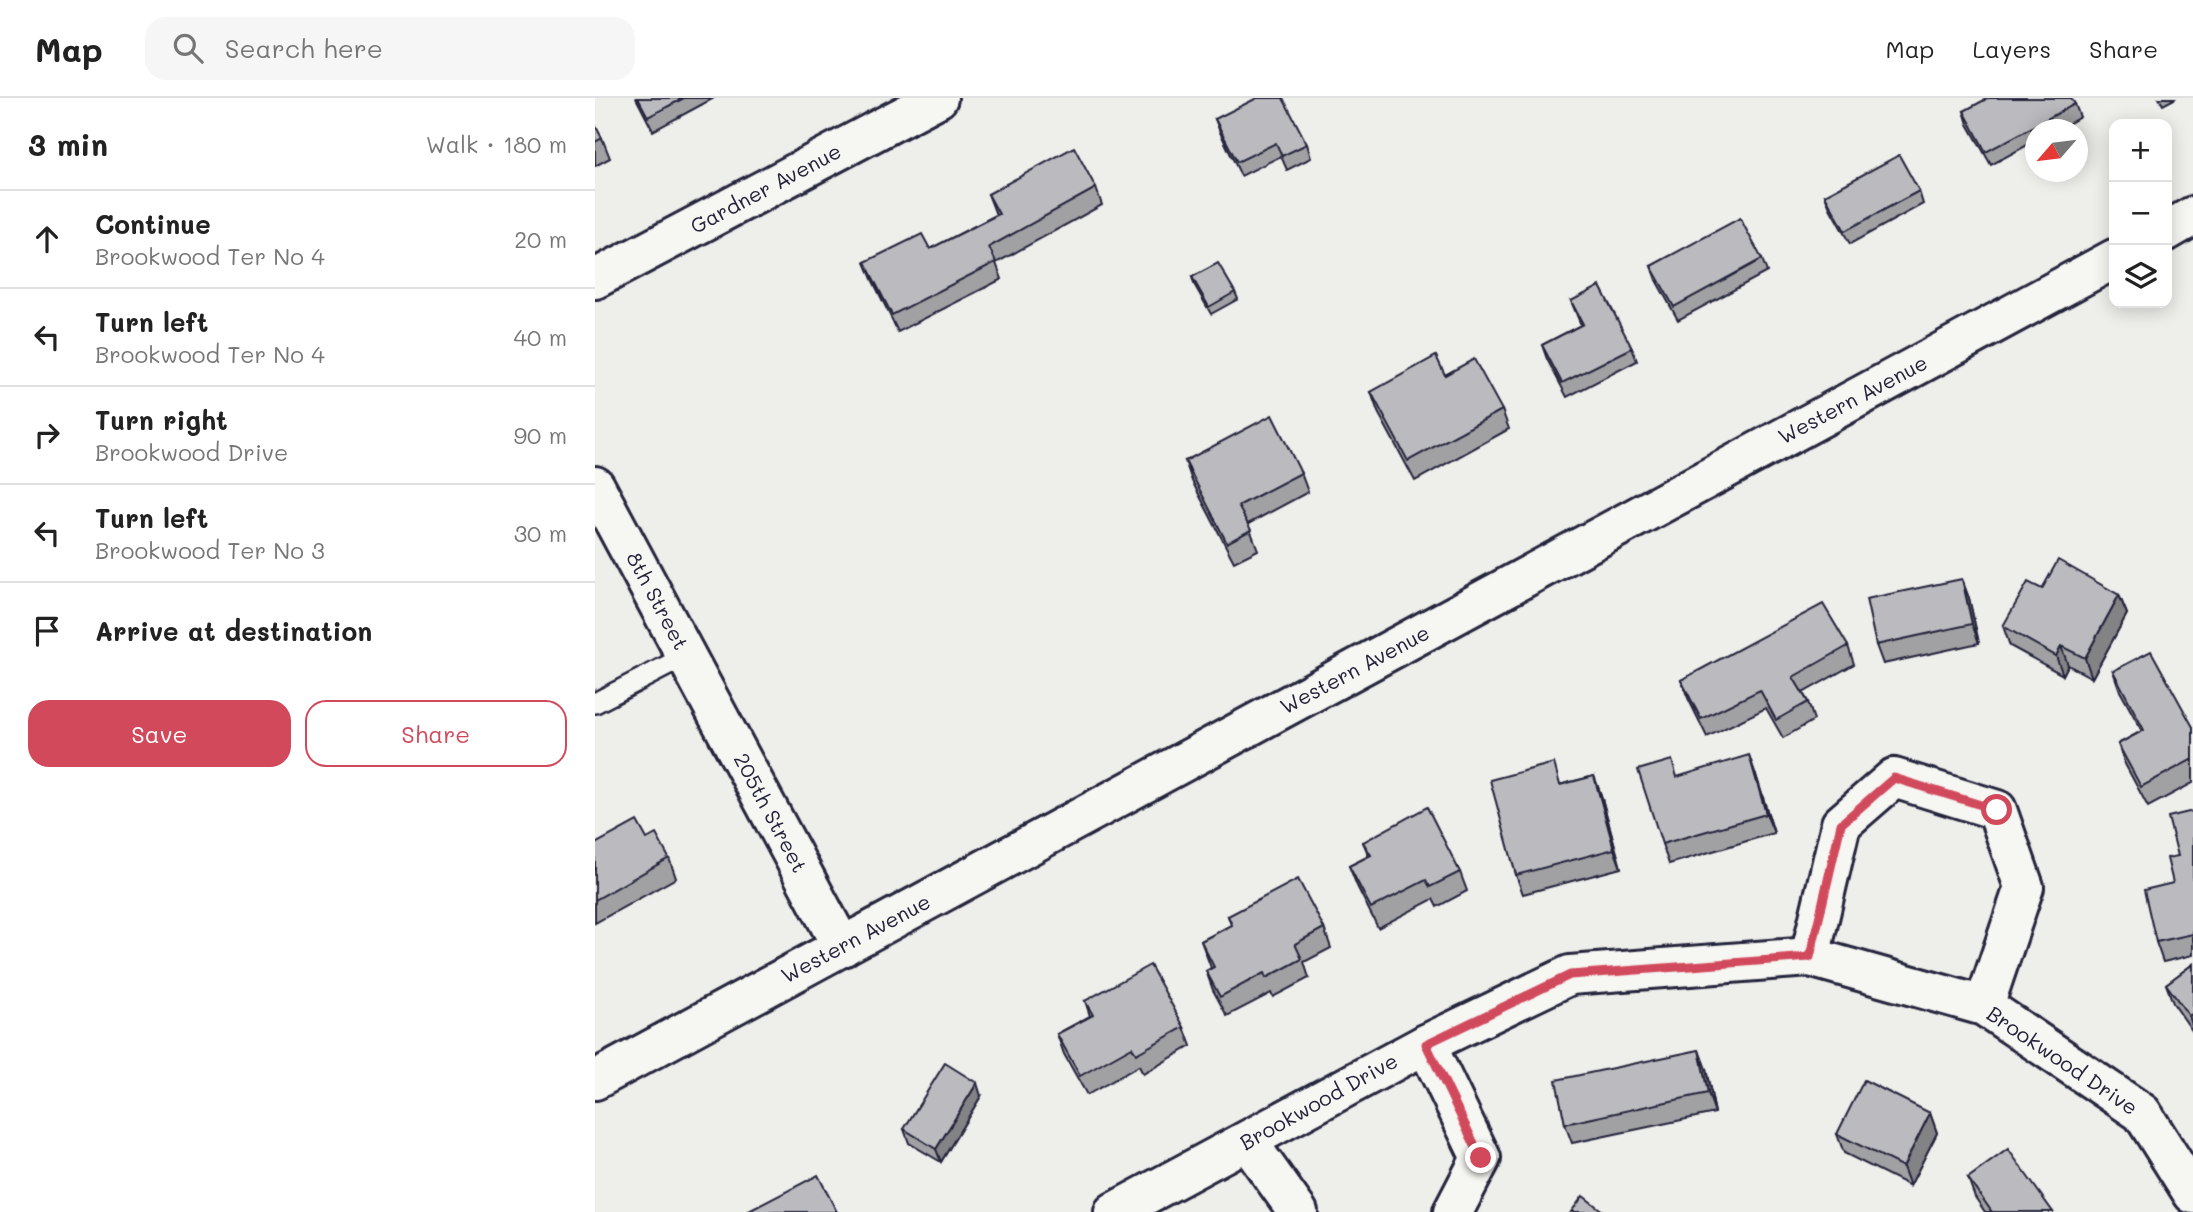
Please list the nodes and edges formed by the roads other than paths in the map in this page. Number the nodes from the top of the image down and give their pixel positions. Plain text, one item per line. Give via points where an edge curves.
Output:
1 (938, 98) edge
2 (2193, 216) edge
3 (2172, 227) edge
4 (2109, 262) edge
5 (595, 279) edge
6 (595, 486) edge
7 (692, 667) junction
8 (595, 703) edge
9 (842, 947) junction
10 (1810, 957) junction
11 (1984, 1006) junction
12 (1426, 1044) junction
13 (595, 1080) edge
14 (1248, 1142) junction
15 (2193, 1194) edge
16 (1114, 1212) edge
17 (1298, 1212) edge
18 (1453, 1212) edge

1 - 5 street, Gardner Avenue
2 - 3 street
4 - 9 street, Western Avenue
6 - 7 street, 8th Street
7 - 8 lane
7 - 9 street, 205th Street
9 - 13 street, Western Avenue
10 - 11 street, Brookwood Drive
10 - 11 street via 1841,824 1894,778 1997,810 2024,887
10 - 12 street, Brookwood Drive via 1570,975
11 - 15 street, Brookwood Drive via 2142,1113
12 - 14 street, Brookwood Drive
12 - 18 street via 1481,1158
14 - 16 street, Brookwood Drive
14 - 17 street

